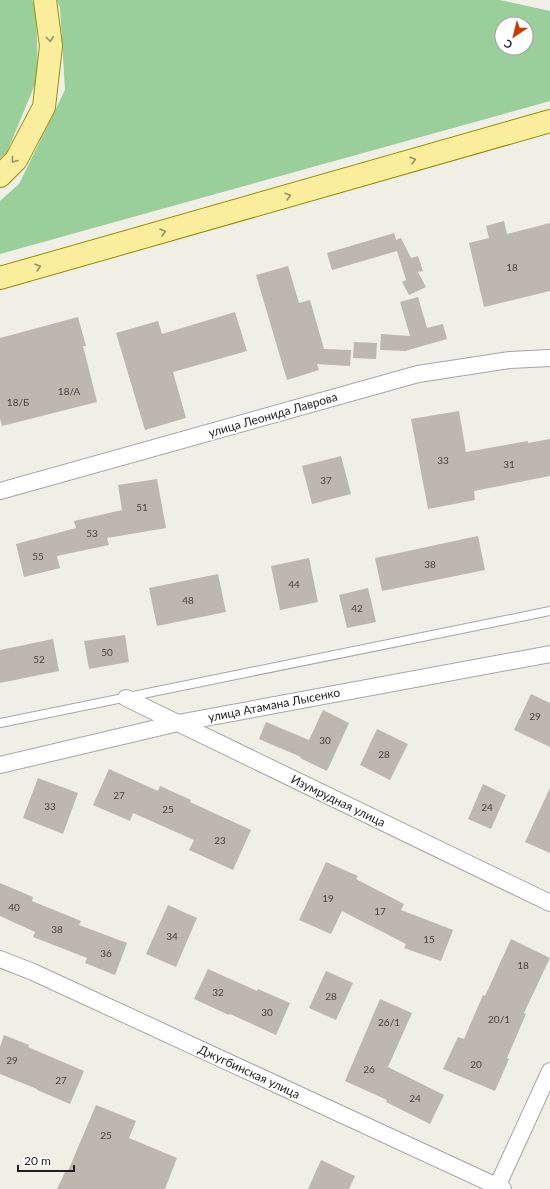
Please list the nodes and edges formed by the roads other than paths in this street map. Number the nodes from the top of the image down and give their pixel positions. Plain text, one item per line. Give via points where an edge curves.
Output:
1 (45, 0) edge
2 (550, 121) edge
3 (0, 176) edge
4 (0, 278) edge
5 (550, 358) edge
6 (0, 491) edge
7 (550, 611) edge
8 (550, 654) edge
9 (126, 698) junction
10 (0, 723) edge
11 (178, 723) junction
12 (0, 765) edge
13 (550, 903) edge
14 (0, 959) edge
15 (550, 1071) edge
16 (499, 1188) edge

1 -> 3 main road via 51,46 44,107 16,160
4 -> 2 main road
5 - 6 street, улица Леонида Лаврова via 510,360 418,374
7 - 9 lane
8 - 11 street, улица Атамана Лысенко
9 - 10 lane
9 - 11 street, Изумрудная улица
11 - 12 street, улица Атамана Лысенко
11 - 13 street, Изумрудная улица
14 - 16 street, Джугбинская улица
15 - 16 street

